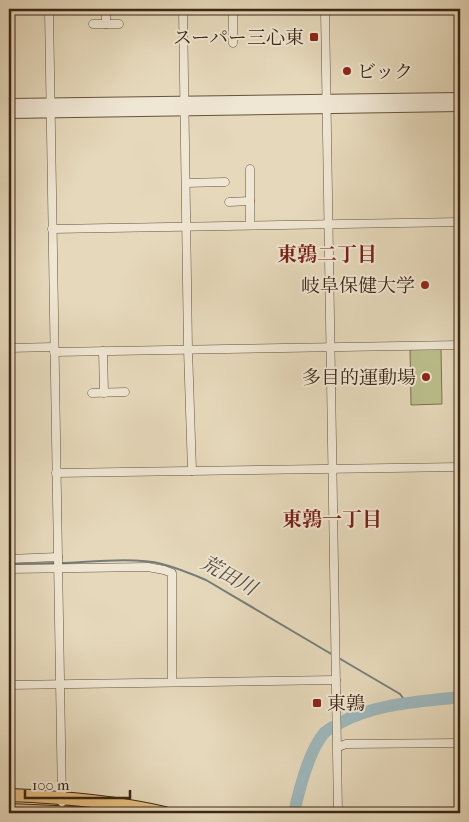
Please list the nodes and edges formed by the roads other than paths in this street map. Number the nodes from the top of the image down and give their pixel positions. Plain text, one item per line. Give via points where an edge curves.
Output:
1 (49, 9) edge
2 (106, 9) edge
3 (184, 9) edge
4 (233, 9) edge
5 (325, 9) edge
6 (93, 24) dead end
7 (106, 24) junction
8 (119, 24) dead end
9 (233, 43) dead end
10 (460, 98) edge
11 (9, 104) edge
12 (327, 104) junction
13 (185, 106) junction
14 (460, 106) edge
15 (50, 108) junction
16 (9, 113) edge
17 (250, 170) dead end
18 (186, 182) junction
19 (225, 182) dead end
20 (250, 201) junction
21 (229, 202) dead end
22 (460, 222) edge
23 (328, 224) junction
24 (250, 225) junction
25 (186, 226) junction
26 (52, 229) junction
27 (460, 345) edge
28 (330, 347) junction
29 (9, 348) edge
30 (188, 349) junction
31 (54, 350) junction
32 (103, 351) junction
33 (104, 392) junction
34 (125, 392) dead end
35 (92, 393) dead end
36 (460, 467) edge
37 (332, 469) junction
38 (192, 471) junction
39 (56, 473) junction
40 (9, 558) edge
41 (58, 563) junction
42 (9, 569) edge
43 (336, 680) junction
44 (172, 682) junction
45 (9, 684) edge
46 (60, 684) junction
47 (337, 743) junction
48 (460, 743) edge
49 (9, 795) edge
50 (62, 797) junction
51 (9, 810) edge
52 (62, 812) edge
53 (79, 813) edge
54 (165, 813) edge
55 (338, 813) edge

1 - 15 street
2 - 7 street
3 - 13 street
4 - 9 street
5 - 12 street
6 - 7 street
7 - 8 street
10 - 12 street
11 - 15 street
12 - 13 street
12 - 14 street
12 - 23 street
13 - 15 street
13 - 18 street
15 - 16 street
15 - 26 street
17 - 20 street
18 - 19 street
18 - 25 street
20 - 21 street
20 - 24 street
22 - 23 street
23 - 24 street
23 - 28 street
24 - 25 street
25 - 26 street
25 - 30 street
26 - 31 street
27 - 28 street
28 - 30 street
28 - 37 street
29 - 31 street
30 - 32 street
30 - 38 street
31 - 32 street
31 - 39 street
32 - 33 street
33 - 34 street
33 - 35 street
36 - 37 street
37 - 38 street
37 - 43 street
38 - 39 street
39 - 41 street
40 - 41 street
41 - 42 street
41 - 44 street via 148,567 172,573
41 - 46 street
43 - 44 street
43 - 47 street
44 - 46 street
45 - 46 street
46 - 50 street
47 - 48 street
47 - 55 street
49 - 50 highway
50 - 52 street
50 - 54 highway
51 - 52 highway
52 - 53 highway

